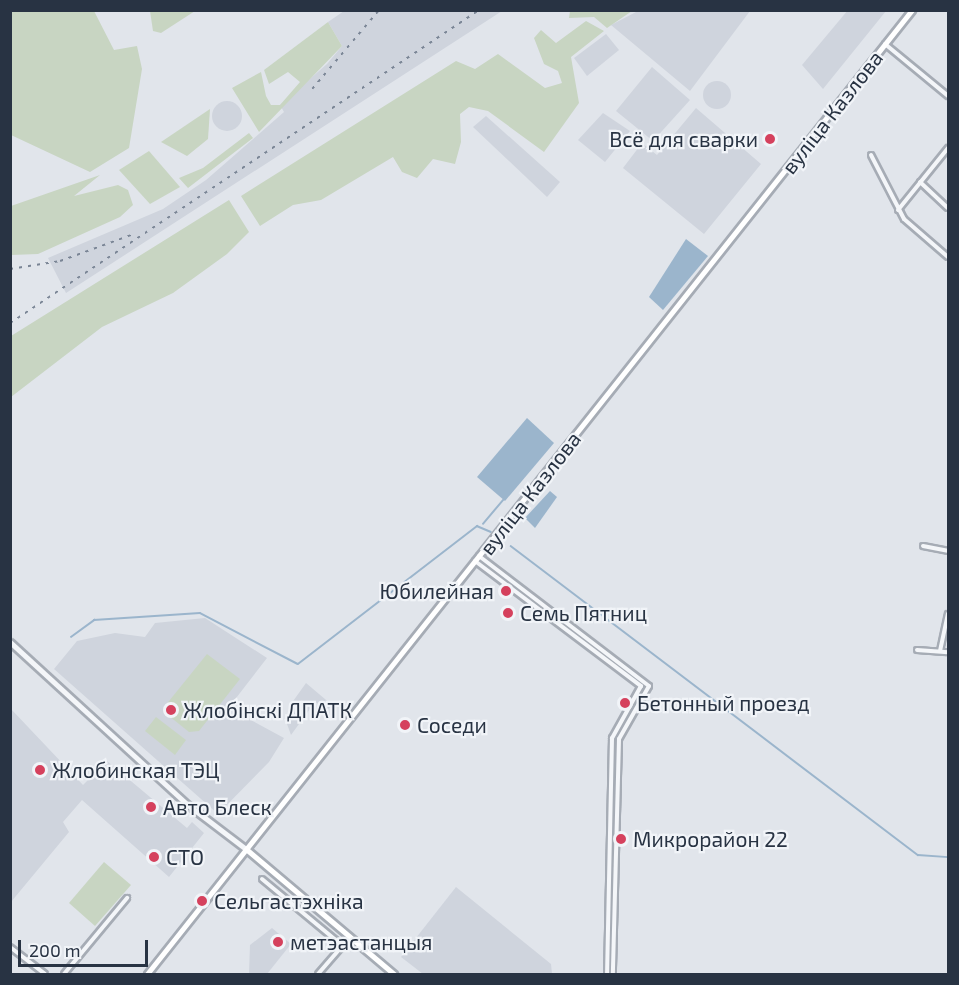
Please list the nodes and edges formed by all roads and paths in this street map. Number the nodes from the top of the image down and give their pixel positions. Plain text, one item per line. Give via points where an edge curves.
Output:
1 (912, 10) edge
2 (885, 44) junction
3 (948, 96) edge
4 (948, 148) edge
5 (871, 155) dead end
6 (920, 182) junction
7 (948, 208) edge
8 (898, 210) junction
9 (948, 257) edge
10 (923, 546) dead end
11 (948, 551) edge
12 (477, 559) junction
13 (948, 614) edge
14 (10, 642) edge
15 (917, 650) dead end
16 (940, 651) junction
17 (948, 652) edge
18 (246, 849) junction
19 (262, 879) dead end
20 (127, 898) dead end
21 (350, 937) junction
22 (343, 946) junction
23 (10, 947) edge
24 (45, 975) edge
25 (64, 975) edge
26 (147, 975) edge
27 (318, 975) edge
28 (394, 975) edge
29 (607, 975) edge
30 (613, 975) edge

1 - 2 main road, вуліца Казлова
2 - 3 street
2 - 12 main road, вуліца Казлова
4 - 6 street
5 - 8 street
6 - 7 street
6 - 8 street
8 - 9 street
10 - 11 street
12 - 18 main road, вуліца Казлова
12 - 29 street via 641,686 612,738
12 - 30 street via 650,686 619,739
13 - 16 street
14 - 18 street via 188,805
15 - 16 street
16 - 17 street
18 - 21 main road
18 - 26 main road, вуліца Казлова
19 - 22 street
20 - 25 street
21 - 22 street
21 - 28 main road
22 - 27 street
23 - 24 street

